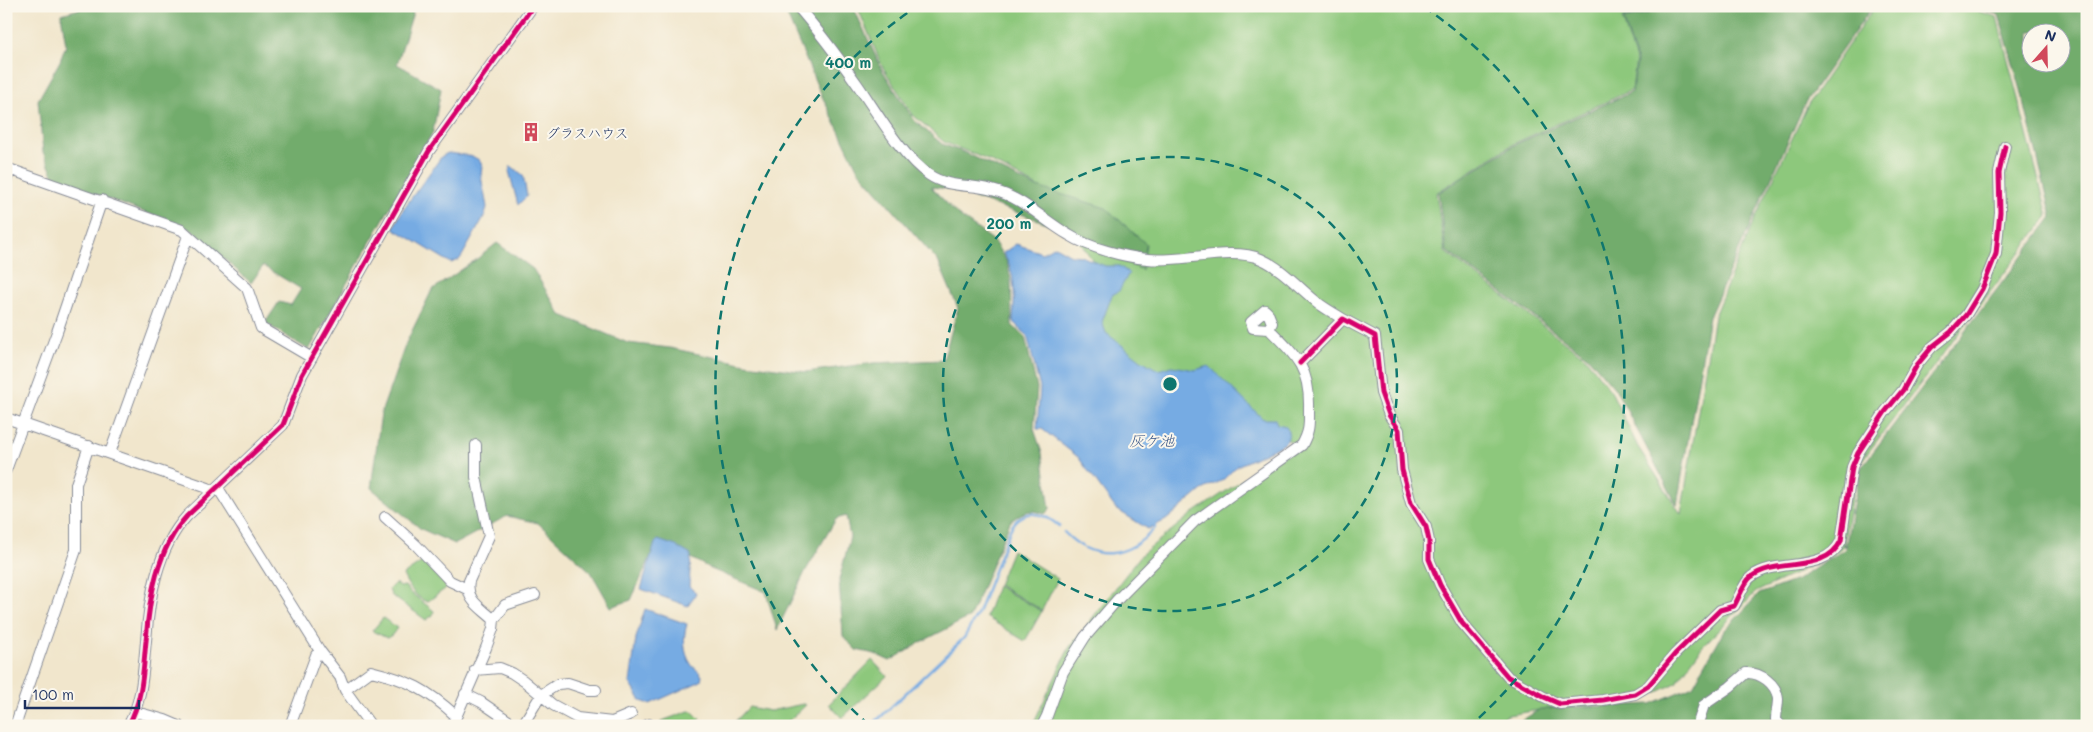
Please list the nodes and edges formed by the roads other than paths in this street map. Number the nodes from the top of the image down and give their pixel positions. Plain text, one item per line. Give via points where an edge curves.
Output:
1 (533, 6) edge
2 (798, 6) edge
3 (2005, 146) dead end
4 (8, 169) edge
5 (6, 181) edge
6 (102, 200) junction
7 (188, 236) junction
8 (1344, 319) junction
9 (1269, 329) dead end
10 (312, 358) junction
11 (1300, 363) junction
12 (6, 418) edge
13 (22, 424) junction
14 (476, 445) dead end
15 (89, 446) junction
16 (110, 453) junction
17 (6, 470) edge
18 (216, 490) junction
19 (385, 517) dead end
20 (467, 588) junction
21 (536, 595) dead end
22 (494, 620) junction
23 (320, 651) junction
24 (476, 670) junction
25 (345, 690) junction
26 (596, 690) dead end
27 (465, 694) junction
28 (541, 696) junction
29 (136, 712) junction
30 (631, 714) dead end
31 (456, 716) junction
32 (15, 726) edge
33 (128, 726) edge
34 (179, 726) edge
35 (290, 726) edge
36 (371, 726) edge
37 (452, 726) edge
38 (516, 726) edge
39 (522, 726) edge
40 (1042, 726) edge
41 (1698, 726) edge
42 (1781, 726) edge

1 - 10 street via 429,151
2 - 8 street via 825,37 879,117 918,166 931,177 952,184 991,189 1015,199 1068,235 1101,248 1149,259 1224,255 1260,259
3 - 8 street via 1999,173 1996,254 1982,289 1966,315 1916,365 1903,390 1858,453 1852,467 1841,541 1836,550 1816,561 1762,571 1749,578 1734,606 1720,610 1648,686 1634,694 1560,704 1508,677 1462,623 1429,560 1426,527 1410,503 1400,459 1399,430 1381,393 1375,336
4 - 5 street
4 - 6 street
6 - 7 street via 182,230
6 - 13 street
7 - 10 street via 247,288 261,328
7 - 16 street
8 - 11 street
9 - 11 street
10 - 18 street via 302,375 283,426
11 - 40 street via 1307,378 1309,396 1309,432 1302,445 1195,521 1117,600 1085,636 1063,672
12 - 13 street
13 - 15 street
13 - 17 street
14 - 20 street via 476,476 489,536
15 - 16 street
15 - 32 street via 76,484 76,550
16 - 18 street
18 - 23 street
18 - 29 street via 177,527 154,582
19 - 20 street via 450,581
20 - 22 street via 473,602
21 - 22 street via 505,605
22 - 24 street
23 - 25 street via 340,677
23 - 35 street
24 - 27 street
24 - 28 street via 500,668 524,681
25 - 31 street via 371,671 411,682 441,701
25 - 36 street
26 - 28 street via 568,683 554,686
27 - 31 street
27 - 38 street
28 - 30 street via 577,718 612,722
28 - 39 street
29 - 33 street
29 - 34 street
31 - 37 street
41 - 42 street via 1704,705 1746,673 1753,672 1764,678 1778,696 1776,720

